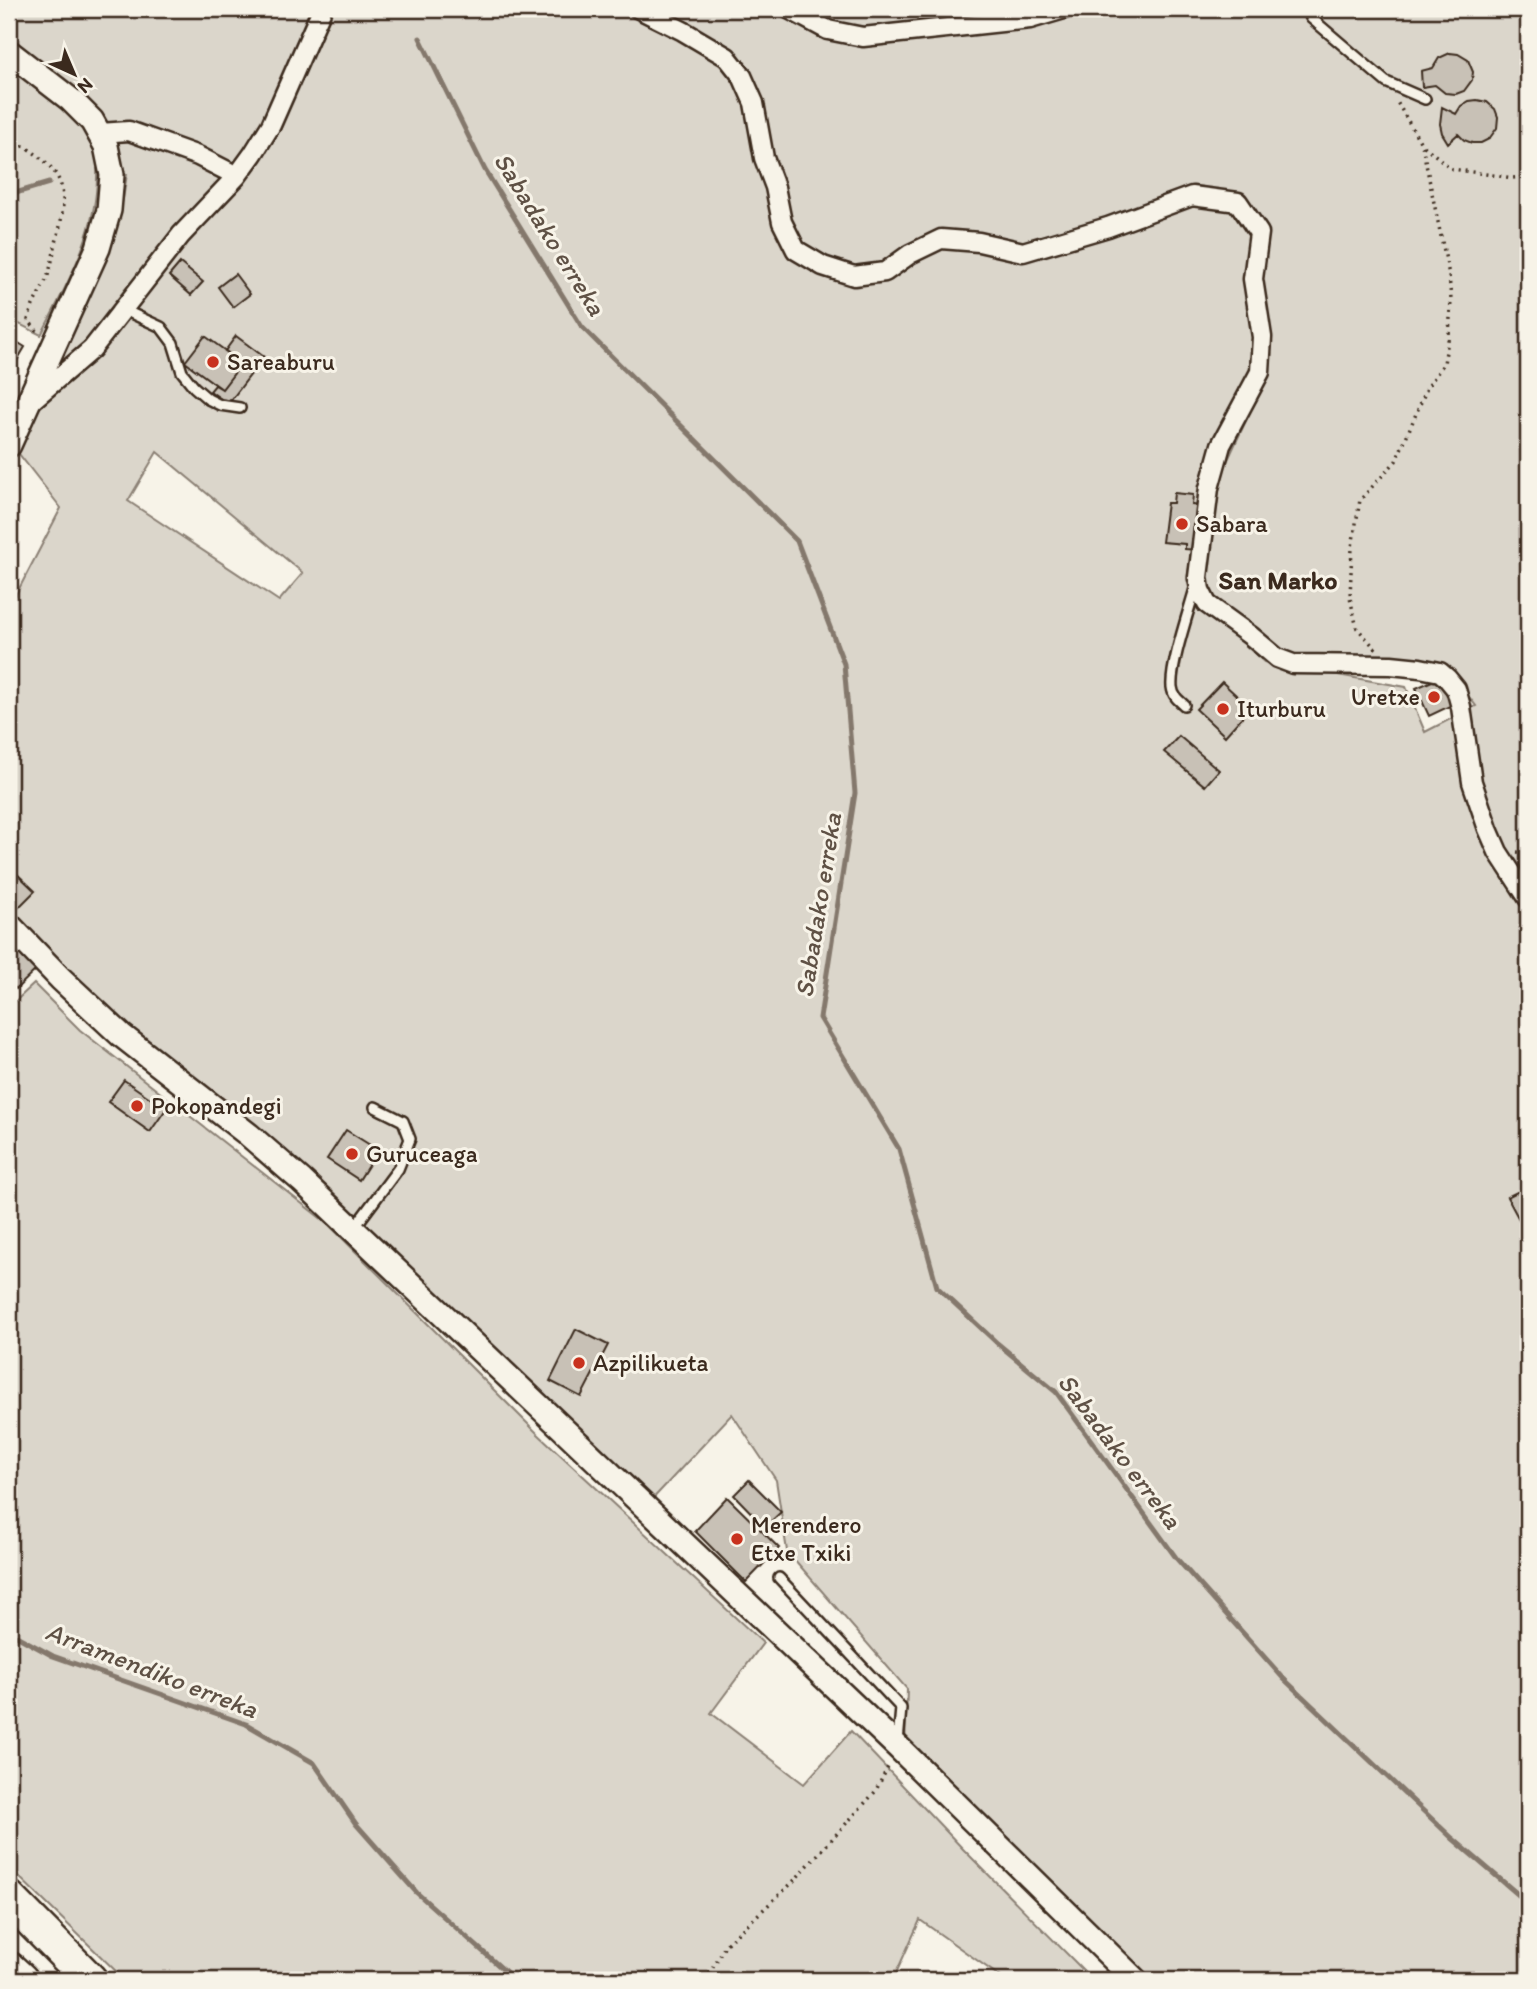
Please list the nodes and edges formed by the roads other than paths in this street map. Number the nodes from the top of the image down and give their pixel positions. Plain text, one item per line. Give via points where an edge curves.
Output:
1 (322, 9) edge
2 (639, 9) edge
3 (789, 9) edge
4 (1063, 9) edge
5 (1307, 9) edge
6 (9, 52) edge
7 (1425, 99) dead end
8 (100, 133) junction
9 (237, 176) junction
10 (124, 310) junction
11 (26, 406) junction
12 (240, 408) dead end
13 (9, 445) edge
14 (1198, 578) junction
15 (1184, 705) dead end
16 (1528, 898) edge
17 (9, 925) edge
18 (374, 1107) dead end
19 (353, 1229) junction
20 (779, 1578) dead end
21 (898, 1747) junction
22 (9, 1898) edge
23 (9, 1969) edge
24 (21, 1980) edge
25 (90, 1980) edge
26 (1135, 1980) edge

1 - 9 street via 271,125
2 - 14 street via 727,57 754,103 782,222 796,250 823,266 854,276 885,272 940,239 1023,252 1192,196 1238,202 1259,233 1252,279 1262,337 1260,372 1222,445 1209,488
3 - 4 street via 828,30 863,37 1030,19
5 - 7 lane via 1311,18 1386,82
6 - 8 street via 82,110
8 - 9 street via 129,131
8 - 11 street via 112,175 109,210 98,248
9 - 10 street via 181,235
10 - 11 street via 92,349
10 - 12 lane via 162,327 173,343 182,372 208,399
11 - 13 street
14 - 15 lane via 1172,687
14 - 16 street via 1208,604 1277,658 1293,664 1391,665 1440,672 1456,689 1472,782 1488,829 1497,852
17 - 19 street via 121,1035 249,1135
18 - 19 lane via 403,1122 410,1139 398,1169
19 - 21 street
20 - 21 lane via 901,1708
21 - 26 street
22 - 25 highway
23 - 24 highway

